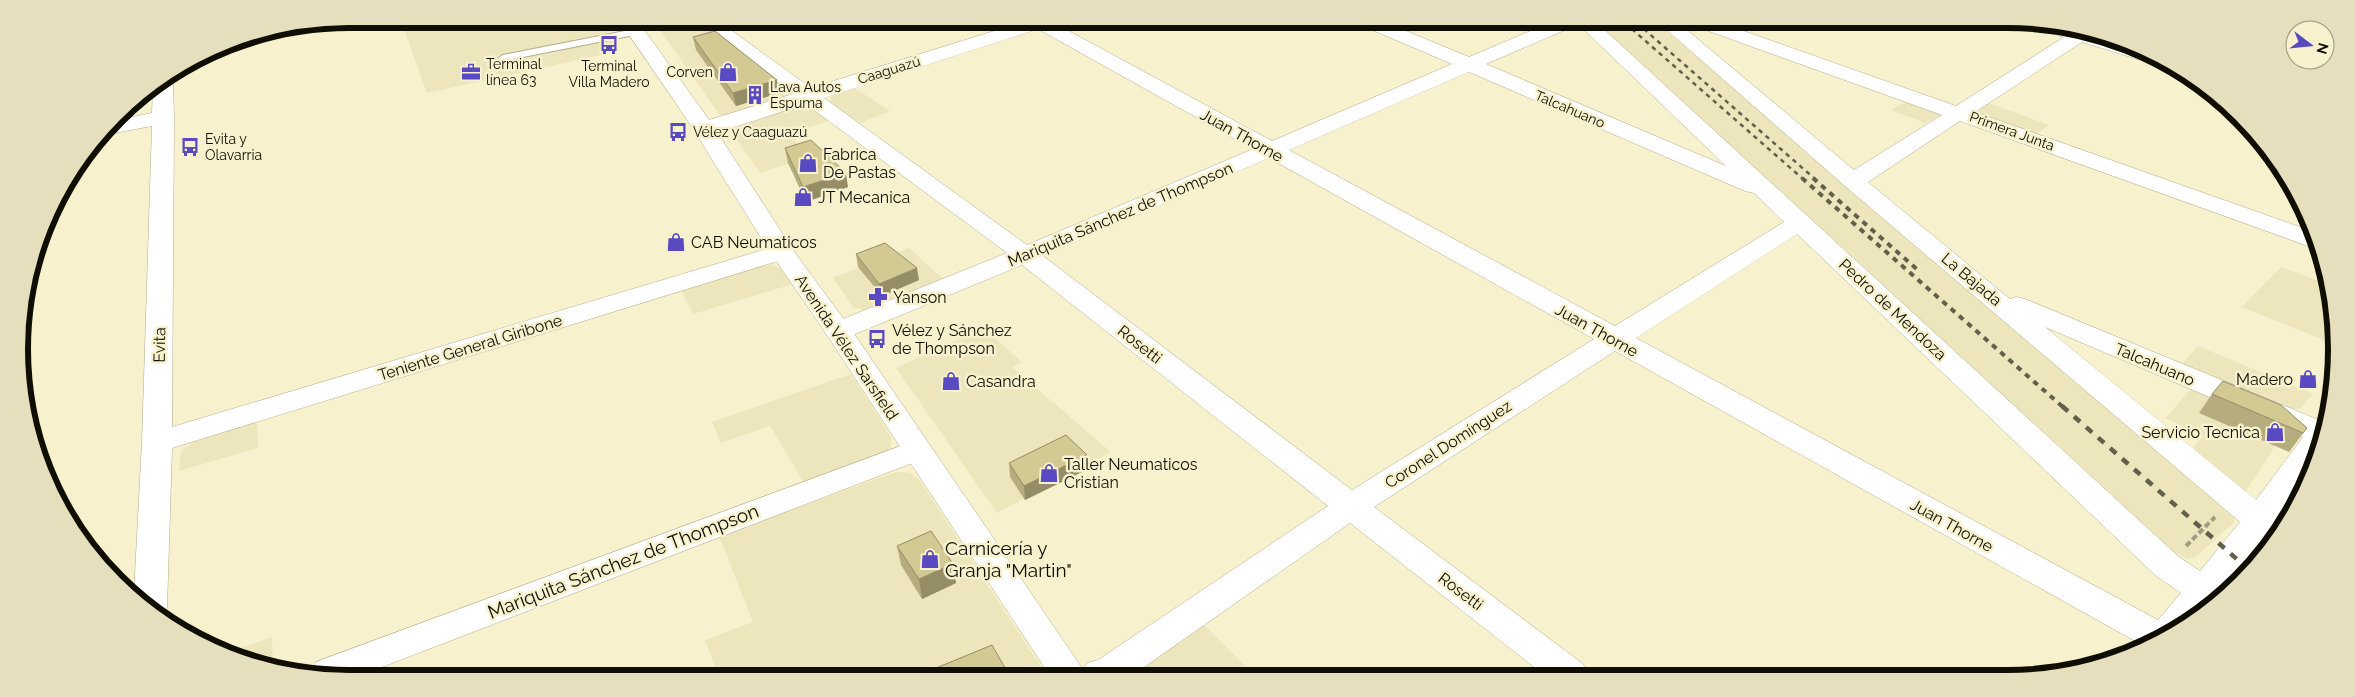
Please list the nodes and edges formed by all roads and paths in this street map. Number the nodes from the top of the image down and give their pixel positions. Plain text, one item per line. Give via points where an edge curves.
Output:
1 (624, 28) edge
2 (633, 28) edge
3 (715, 28) edge
4 (1022, 28) edge
5 (1052, 28) edge
6 (1384, 28) edge
7 (1553, 28) edge
8 (1591, 28) edge
9 (1674, 28) edge
10 (1718, 28) edge
11 (2079, 36) edge
12 (503, 58) dead end
13 (1465, 64) junction
14 (163, 87) edge
15 (807, 96) junction
16 (1961, 113) junction
17 (163, 117) junction
18 (118, 126) edge
19 (704, 129) junction
20 (1269, 150) junction
21 (1853, 181) junction
22 (1770, 194) junction
23 (1802, 224) junction
24 (2307, 237) edge
25 (782, 252) junction
26 (1025, 255) junction
27 (1989, 293) junction
28 (838, 331) junction
29 (1612, 338) junction
30 (2317, 431) edge
31 (157, 442) junction
32 (917, 450) junction
33 (2308, 456) edge
34 (2233, 499) junction
35 (1350, 507) junction
36 (2267, 527) edge
37 (2167, 566) junction
38 (2202, 590) junction
39 (150, 601) edge
40 (2179, 618) edge
41 (2152, 634) edge
42 (336, 669) edge
43 (1065, 670) edge
44 (1111, 670) edge
45 (1565, 670) edge

1 - 12 lane
2 - 19 street, Avenida Vélez Sarsfield
3 - 15 street, Rosetti
4 - 15 street, Caaguazú
5 - 20 street, Juan Thorne
6 - 13 street, Talcahuano
7 - 13 street, Mariquita Sánchez de Thompson
8 - 22 street, Pedro de Mendoza
9 - 21 street, La Bajada
10 - 16 street, Primera Junta
11 - 16 street
13 - 20 street, Mariquita Sánchez de Thompson
13 - 22 street, Talcahuano
14 - 17 street, Evita
15 - 19 street, Caaguazú
15 - 26 street, Rosetti
16 - 21 street
16 - 24 street, Primera Junta
17 - 18 street
17 - 31 street, Evita
19 - 25 street, Avenida Vélez Sarsfield
20 - 26 street, Mariquita Sánchez de Thompson
20 - 29 street, Juan Thorne
21 - 27 street, La Bajada
22 - 23 street, Pedro de Mendoza
23 - 29 street, Coronel Domínguez via 1787,229
23 - 37 street, Pedro de Mendoza
25 - 28 street, Avenida Vélez Sarsfield
25 - 31 street, Teniente General Giribone
26 - 28 street, Mariquita Sánchez de Thompson
26 - 35 street, Rosetti
27 - 30 street, Talcahuano
27 - 34 street, La Bajada
28 - 32 street, Avenida Vélez Sarsfield
29 - 35 street, Coronel Domínguez
29 - 41 street, Juan Thorne
31 - 39 street, Evita
32 - 42 street, Mariquita Sánchez de Thompson
32 - 43 street, Avenida Vélez Sarsfield
33 - 36 street
34 - 36 street, La Bajada
34 - 37 path
35 - 44 street, Coronel Domínguez
35 - 45 street, Rosetti
36 - 38 street via 2237,550
37 - 38 street, Pedro de Mendoza
38 - 40 street

